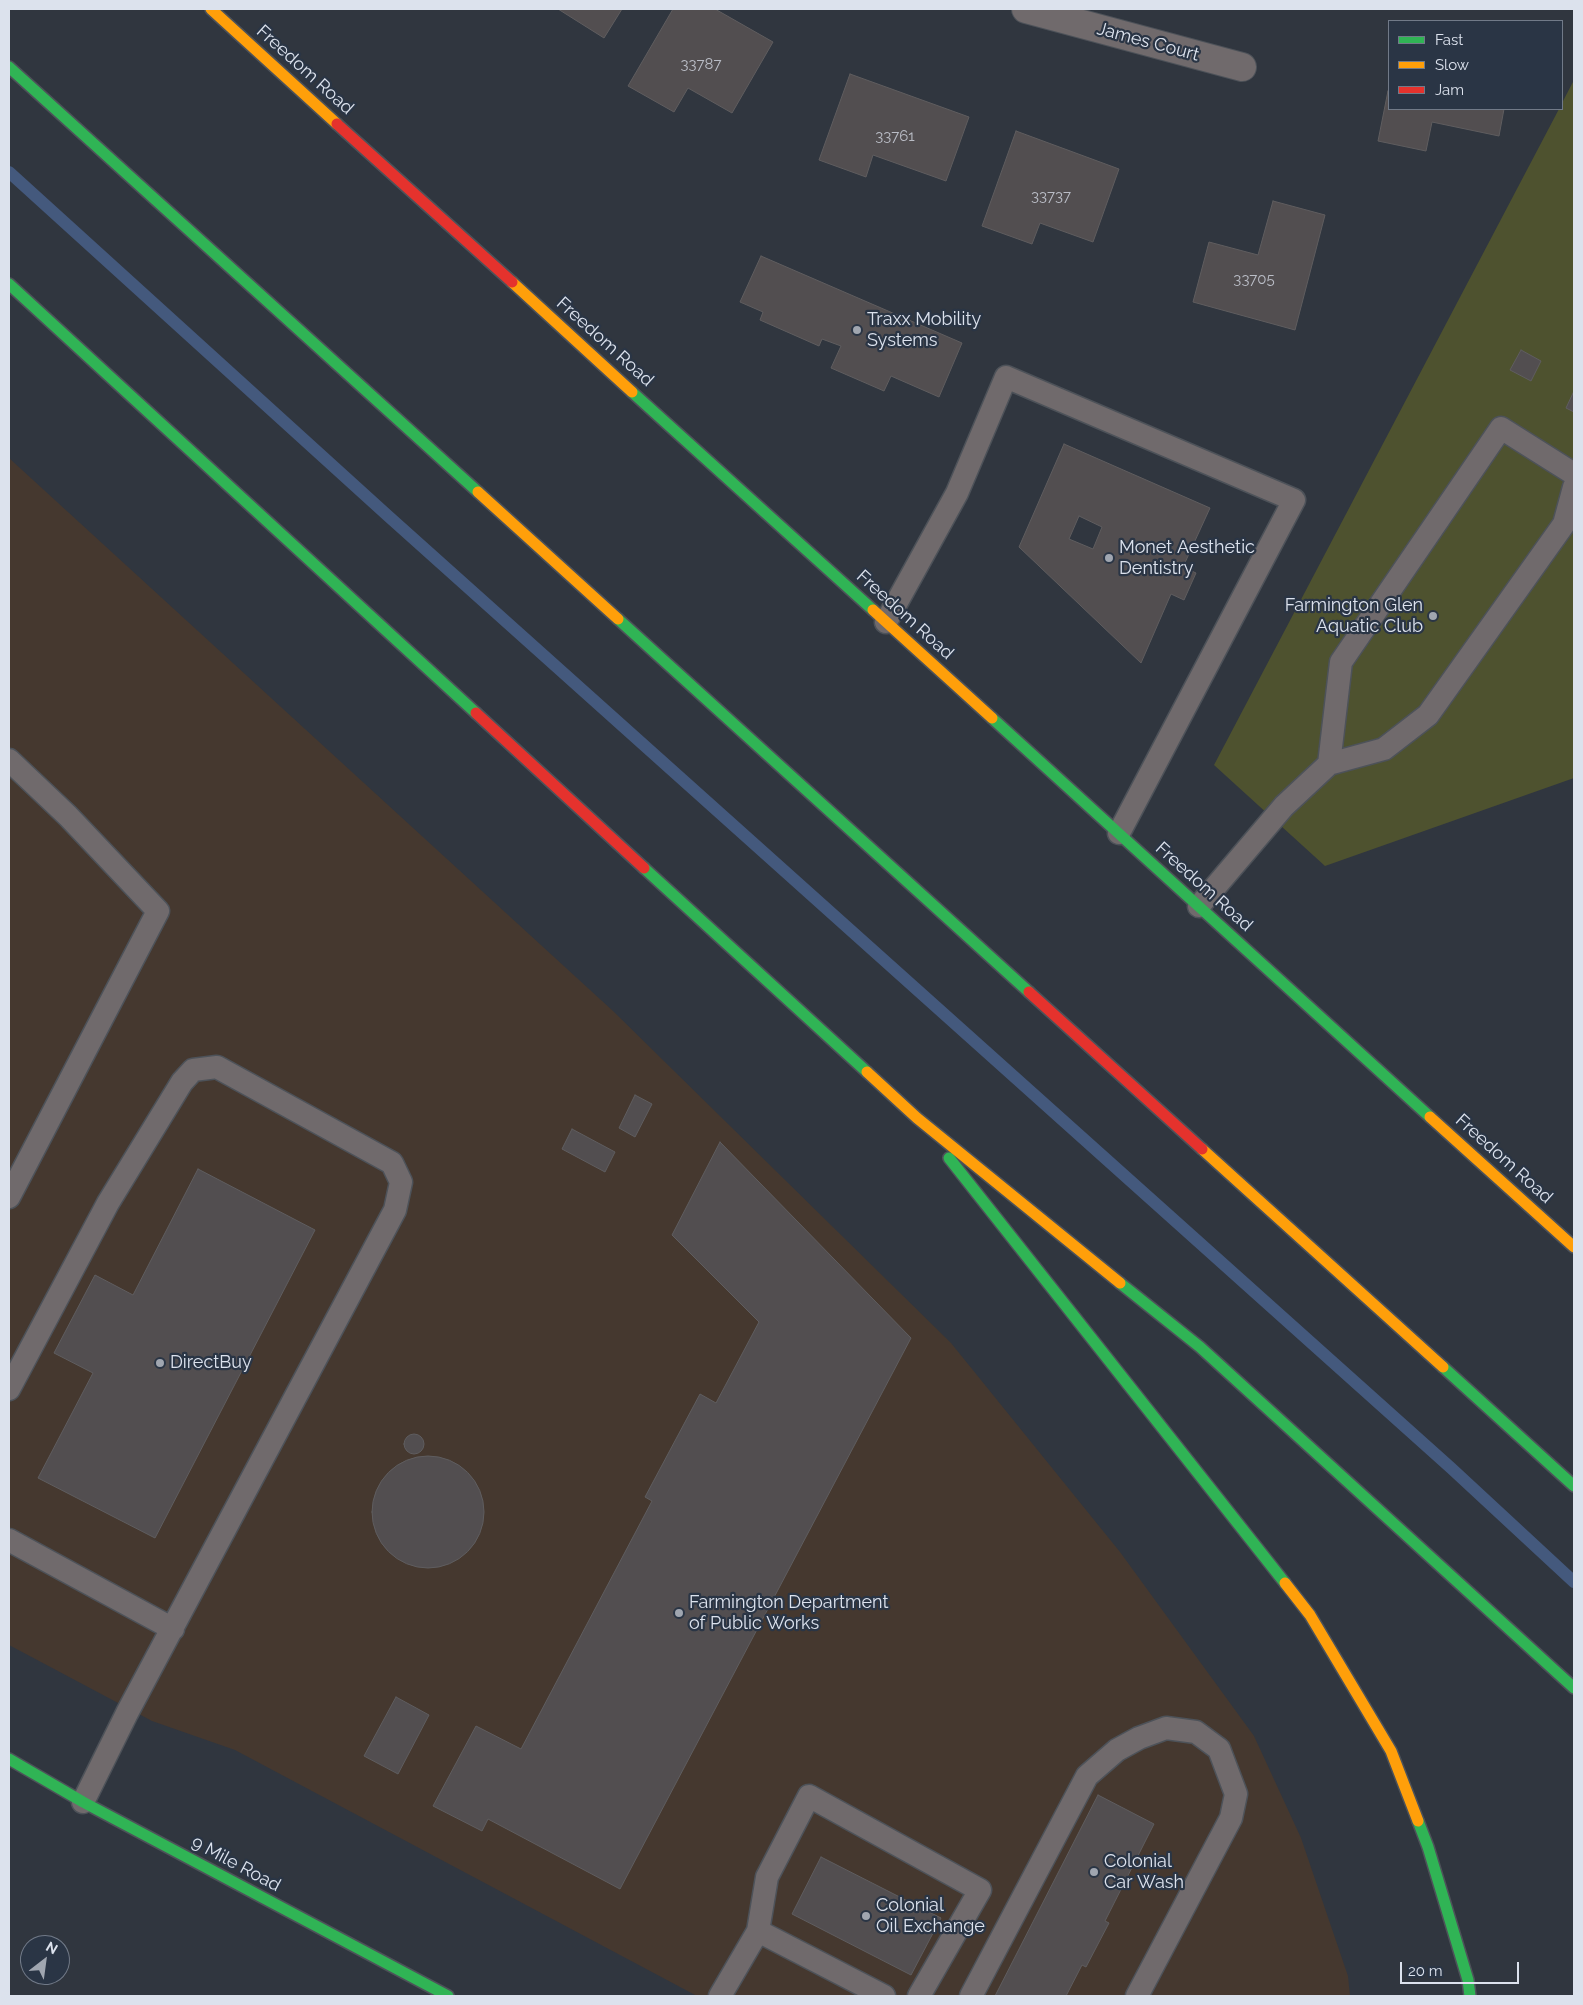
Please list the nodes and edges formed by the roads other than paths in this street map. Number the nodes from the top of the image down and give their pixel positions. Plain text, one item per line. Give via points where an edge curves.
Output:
1 (211, 9) edge
2 (1026, 9) edge
3 (9, 67) edge
4 (1242, 67) dead end
5 (9, 284) edge
6 (1574, 474) edge
7 (1574, 486) edge
8 (1569, 525) edge
9 (886, 622) junction
10 (9, 760) edge
11 (1329, 764) junction
12 (1119, 833) junction
13 (1199, 906) junction
14 (917, 1118) junction
15 (9, 1197) edge
16 (1574, 1247) edge
17 (9, 1389) edge
18 (1574, 1486) edge
19 (9, 1540) edge
20 (173, 1629) junction
21 (1574, 1688) edge
22 (9, 1759) edge
23 (83, 1802) junction
24 (758, 1931) junction
25 (448, 1996) edge
26 (720, 1996) edge
27 (884, 1996) edge
28 (919, 1996) edge
29 (971, 1996) edge
30 (1137, 1996) edge
31 (1470, 1996) edge

1 - 9 main road, Freedom Road
2 - 4 street, James Court
3 - 18 main road
5 - 14 main road
6 - 11 lane via 1501,428 1341,662
7 - 8 lane
8 - 11 lane via 1428,715 1384,749
9 - 12 main road, Freedom Road
9 - 12 lane via 957,493 1006,377 1294,500
10 - 15 lane via 68,816 158,911
11 - 13 lane via 1284,806
12 - 13 main road, Freedom Road
13 - 16 main road, Freedom Road
14 - 21 main road via 1200,1347
14 - 31 main road via 1310,1615 1391,1752 1428,1847
17 - 20 lane via 108,1203 182,1082 193,1070 217,1067 392,1163 401,1182 395,1210
19 - 20 lane
20 - 23 lane
22 - 23 main road, 9 Mile Road
23 - 25 main road, 9 Mile Road
24 - 26 lane
24 - 27 lane
24 - 28 lane via 767,1877 809,1796 980,1890
29 - 30 lane via 1087,1776 1117,1750 1139,1738 1166,1728 1196,1732 1219,1749 1236,1794 1231,1818

